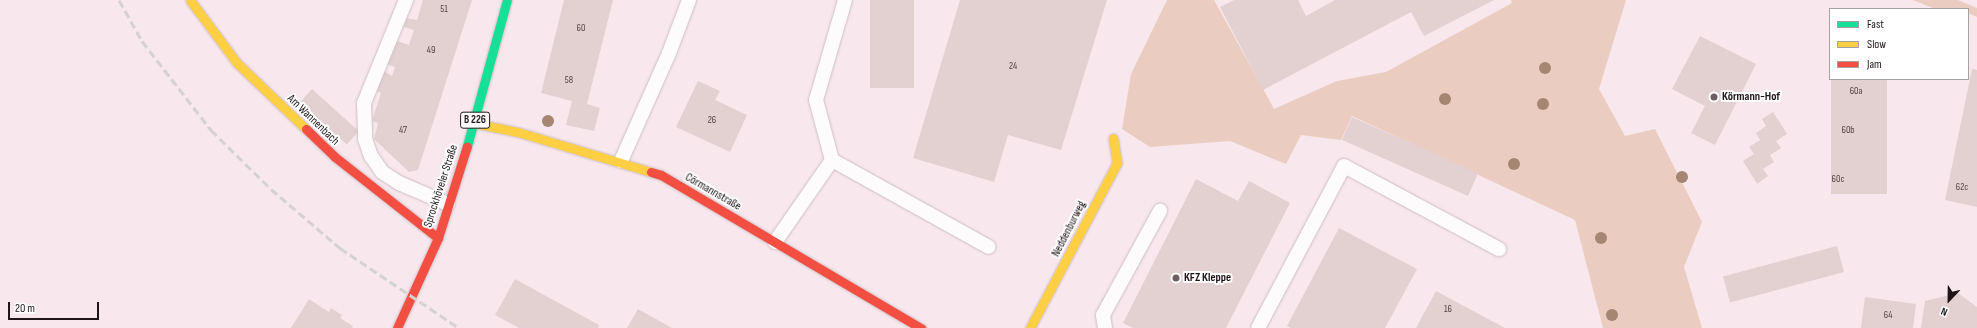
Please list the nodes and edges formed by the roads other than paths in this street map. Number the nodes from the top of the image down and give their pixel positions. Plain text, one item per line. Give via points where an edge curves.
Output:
1 (190, 0) edge
2 (406, 0) edge
3 (506, 0) edge
4 (688, 0) edge
5 (845, 0) edge
6 (474, 123) junction
7 (1113, 138) dead end
8 (832, 160) junction
9 (620, 161) junction
10 (448, 204) junction
11 (1160, 211) dead end
12 (438, 238) junction
13 (776, 242) junction
14 (989, 247) dead end
15 (1499, 249) dead end
16 (397, 328) edge
17 (921, 328) edge
18 (1030, 328) edge
19 (1105, 328) edge
20 (1258, 328) edge

1 - 12 street, Am Wannenbach via 237,63 334,157
2 - 10 lane via 364,104 365,139 371,156 382,172 399,183
3 - 6 street, Sprockhöveler Straße / B 226
4 - 9 lane via 669,53
5 - 8 lane via 816,100
6 - 9 street, Cörmannstraße via 518,132
6 - 10 street, Sprockhöveler Straße / B 226
7 - 18 street, Neddenburweg via 1117,163
8 - 13 lane
8 - 14 lane
9 - 13 street, Cörmannstraße via 661,175
10 - 12 street, Sprockhöveler Straße / B 226
11 - 19 lane via 1103,315
12 - 16 street, Sprockhöveler Straße / B 226
13 - 17 street, Cörmannstraße
15 - 20 lane via 1344,166

